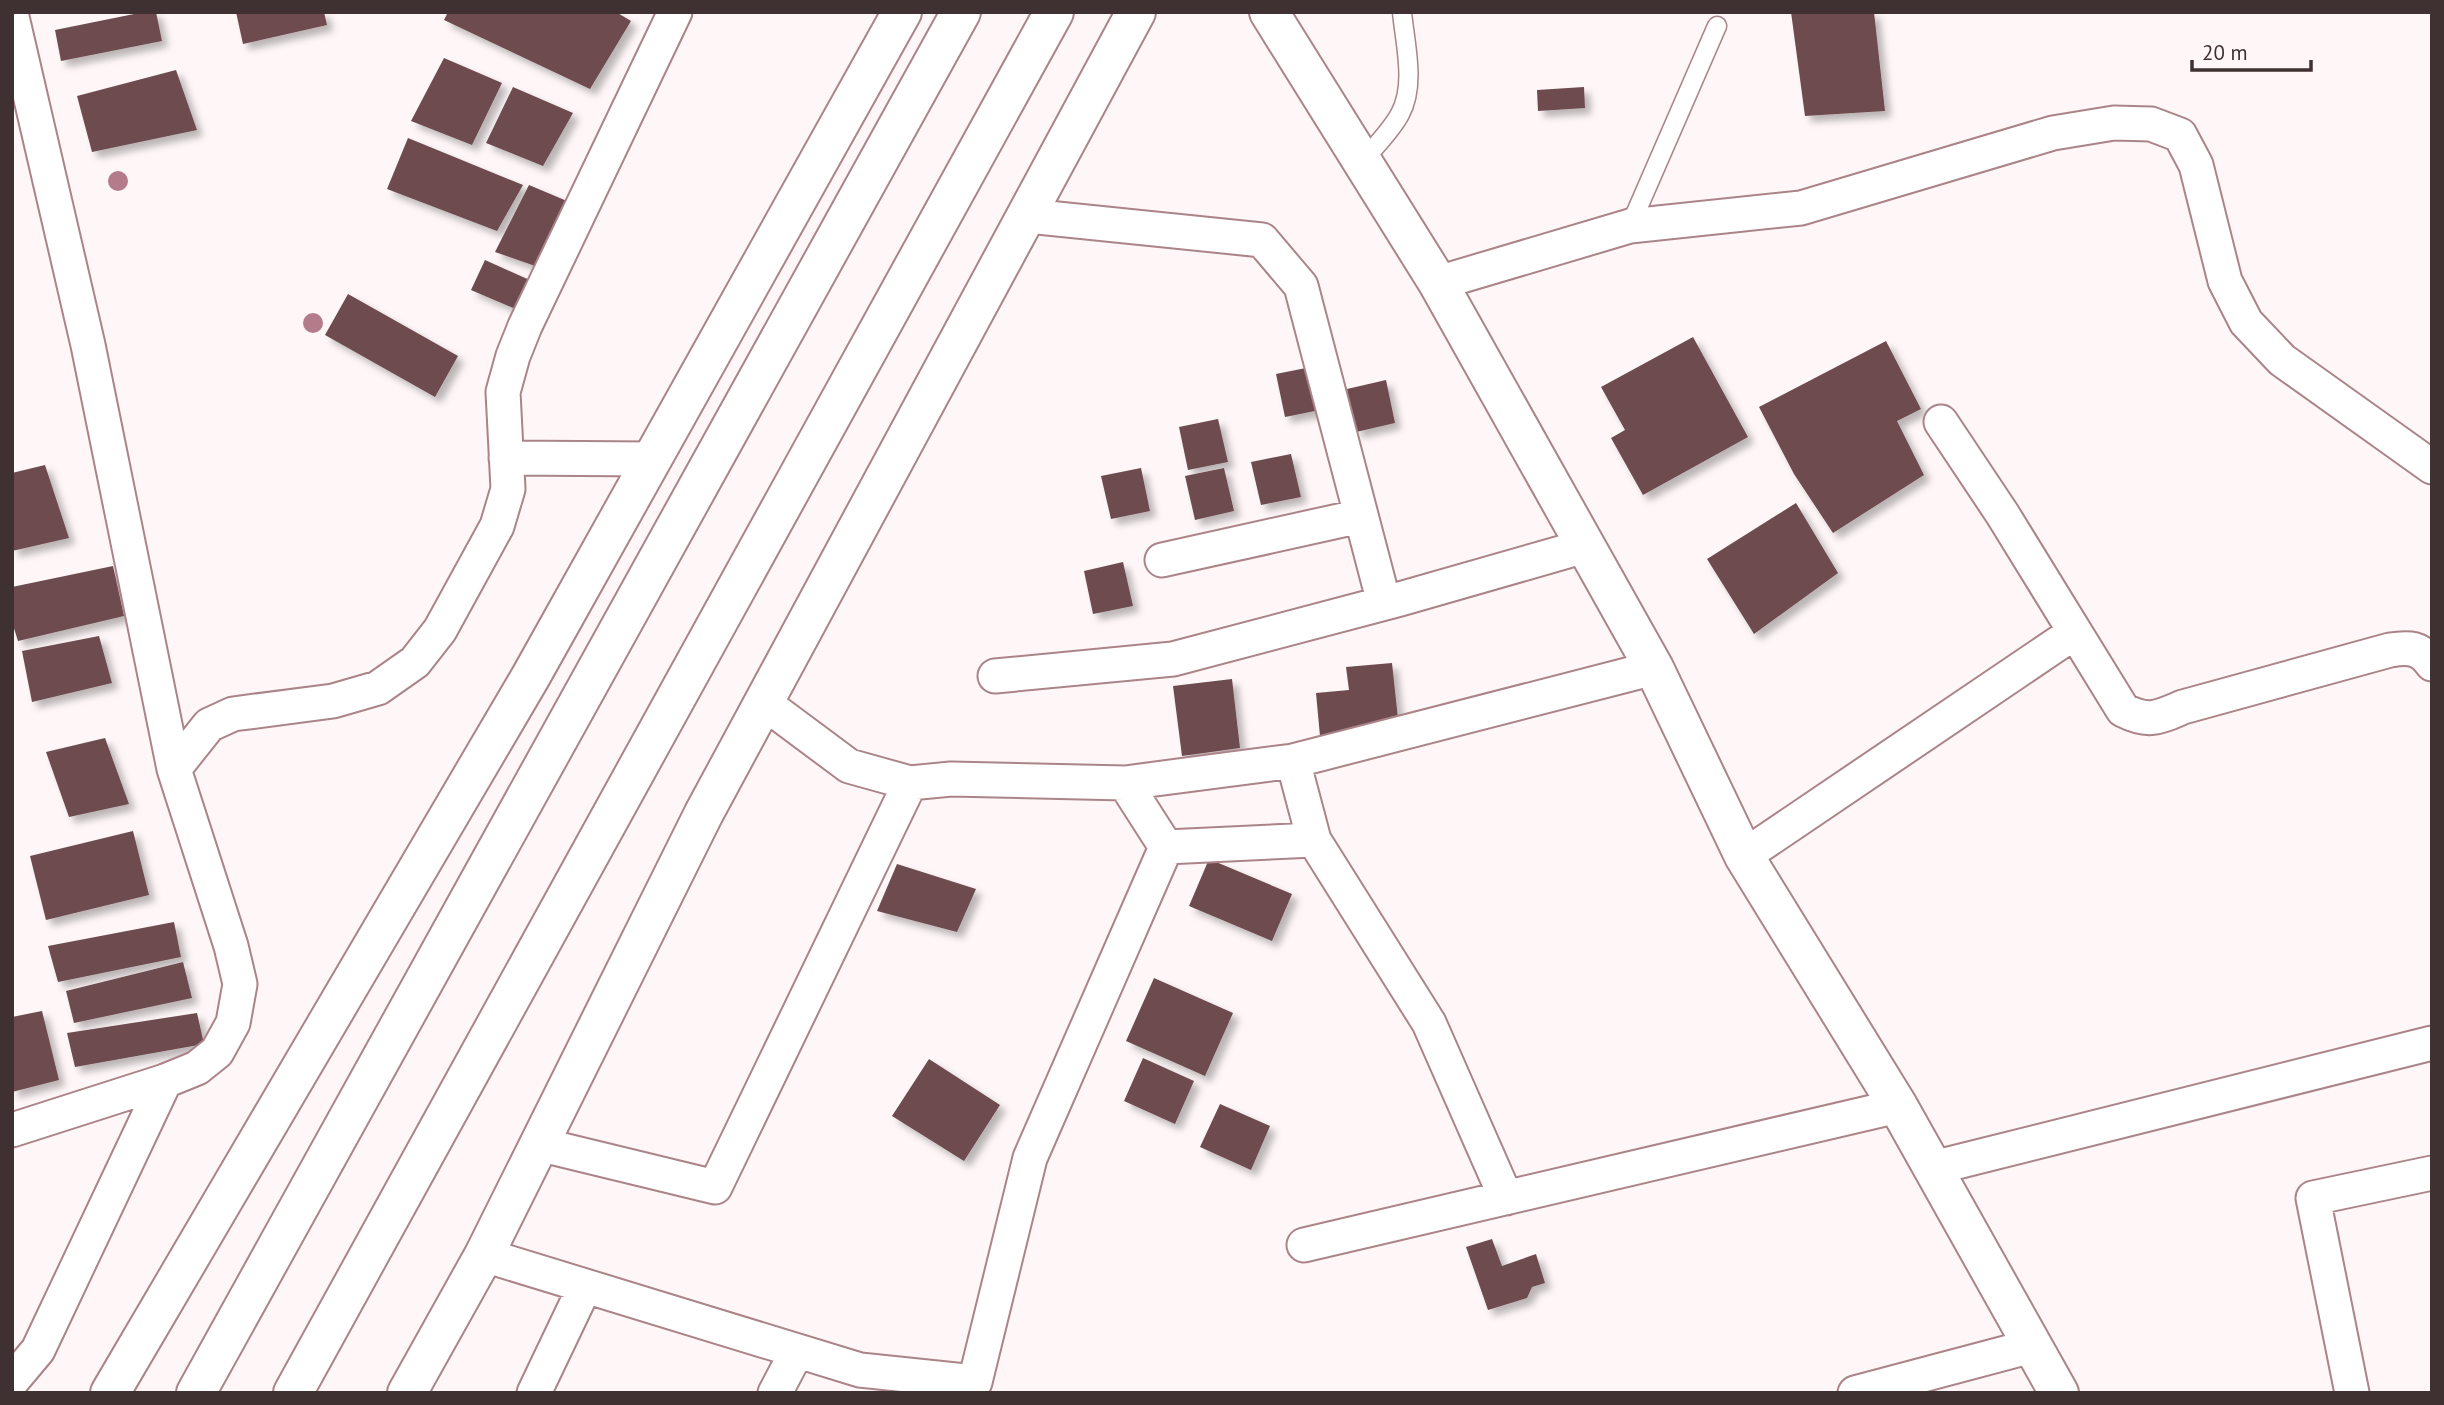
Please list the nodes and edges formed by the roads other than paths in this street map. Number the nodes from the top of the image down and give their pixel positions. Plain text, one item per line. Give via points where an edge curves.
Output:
1 (675, 12) edge
2 (902, 12) edge
3 (961, 12) edge
4 (1054, 12) edge
5 (1136, 12) edge
6 (1269, 12) edge
7 (1402, 12) edge
8 (12, 17) edge
9 (1717, 26) dead end
10 (1363, 161) junction
11 (1028, 216) junction
12 (1630, 226) junction
13 (1438, 283) junction
14 (1941, 422) dead end
15 (506, 458) junction
16 (652, 460) junction
17 (2432, 467) edge
18 (1361, 516) junction
19 (1585, 546) junction
20 (1162, 560) dead end
21 (1384, 603) junction
22 (2075, 632) junction
23 (2432, 664) edge
24 (1654, 668) junction
25 (995, 676) dead end
26 (763, 702) junction
27 (1293, 761) junction
28 (174, 769) junction
29 (910, 783) junction
30 (1125, 783) junction
31 (1314, 840) junction
32 (1166, 847) junction
33 (1744, 856) junction
34 (2432, 1042) edge
35 (165, 1081) junction
36 (1898, 1106) junction
37 (12, 1130) edge
38 (538, 1144) junction
39 (1933, 1168) junction
40 (2432, 1173) edge
41 (1506, 1198) junction
42 (1304, 1245) dead end
43 (484, 1255) junction
44 (585, 1286) junction
45 (2032, 1346) junction
46 (797, 1351) junction
47 (12, 1381) edge
48 (110, 1393) edge
49 (196, 1393) edge
50 (293, 1393) edge
51 (407, 1393) edge
52 (534, 1393) edge
53 (775, 1393) edge
54 (1855, 1393) edge
55 (2059, 1393) edge
56 (2353, 1393) edge

1 - 15 street via 513,356 503,392
2 - 16 main road
3 - 49 main road
4 - 50 main road
5 - 11 main road
6 - 10 main road
7 - 10 lane via 1406,99 1399,116
8 - 28 street via 88,345
9 - 12 lane
10 - 13 main road
11 - 18 street via 1262,240 1301,286
11 - 26 main road
12 - 13 street
12 - 17 street via 1801,208 2053,133 2114,123 2151,124 2180,135 2196,165 2225,281 2246,322 2282,360
13 - 19 main road
14 - 22 street
15 - 16 street
15 - 28 street via 508,489 497,526 440,630 415,662 378,688 344,698 233,715 209,725
16 - 48 main road via 524,688
18 - 20 street
18 - 21 street
19 - 21 street
19 - 24 main road
21 - 25 street via 1173,659
22 - 23 street via 2123,710 2140,719 2390,650 2425,653
22 - 33 street
24 - 27 street
24 - 33 main road
26 - 29 street via 849,766
26 - 38 main road
27 - 30 street
27 - 31 street
28 - 35 street via 240,984 233,1023 217,1052 197,1068
29 - 30 street via 951,779
29 - 38 street via 715,1187
30 - 32 street
31 - 32 street
31 - 41 street via 1429,1023
32 - 46 street via 1030,1158 975,1382 860,1370
33 - 36 main road
34 - 39 street
35 - 37 street
35 - 47 street via 38,1350
36 - 39 main road
36 - 41 street
38 - 43 main road
39 - 45 main road
40 - 56 street via 2313,1198
41 - 42 street
43 - 44 street
43 - 51 main road
44 - 46 street
44 - 52 street
45 - 54 street
45 - 55 main road
46 - 53 street

